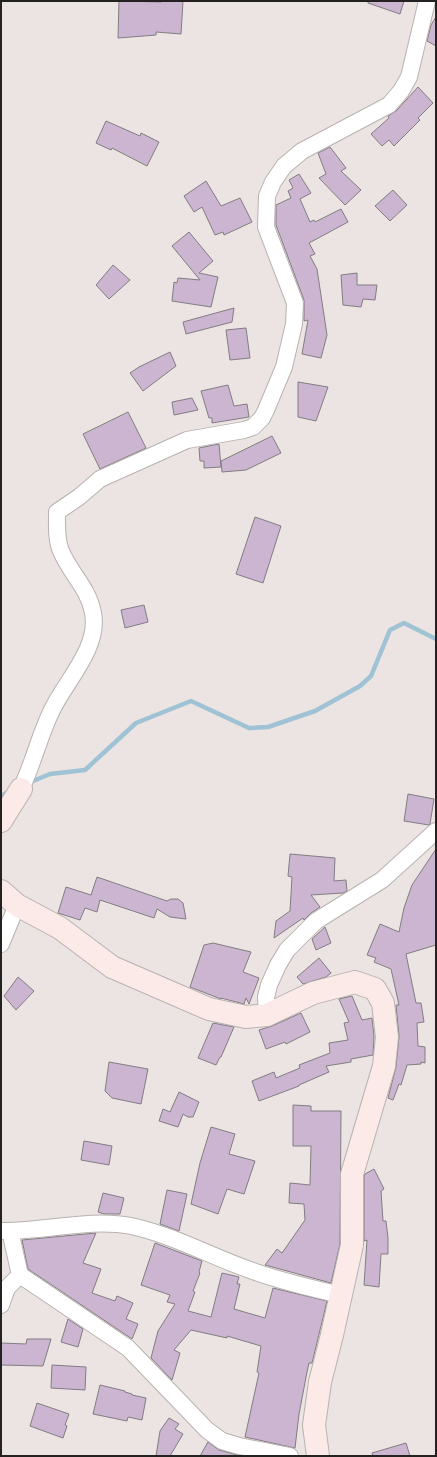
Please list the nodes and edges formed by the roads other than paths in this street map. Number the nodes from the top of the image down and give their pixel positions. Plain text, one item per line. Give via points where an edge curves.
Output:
1 (427, 1) edge
2 (23, 785) joint
3 (1, 821) edge
4 (436, 831) edge
5 (9, 898) edge
6 (1, 944) edge
7 (267, 1015) junction
8 (5, 1231) edge
9 (20, 1276) junction
10 (340, 1295) junction
11 (1, 1305) edge
12 (236, 1451) edge
13 (290, 1456) edge
14 (318, 1456) edge

1 - 2 street via 409,77 390,105 302,151 284,166 267,196 266,227 295,303 294,324 284,367 262,418 244,430 187,440 100,479 57,512 60,551 88,596 94,614 94,628 92,639 51,711
2 - 3 street
4 - 7 street via 382,880 316,921 287,950 269,985 266,997
5 - 6 street
5 - 7 street via 60,928 112,967 209,1009 246,1017
7 - 10 street via 313,993 356,982 375,990 383,1003 387,1037 384,1066 352,1174 352,1245
8 - 9 street
8 - 10 street via 108,1224 131,1226 179,1241 257,1272
9 - 11 street via 7,1288
9 - 12 street via 128,1348 207,1430
10 - 14 street via 320,1382 314,1425
12 - 13 street

